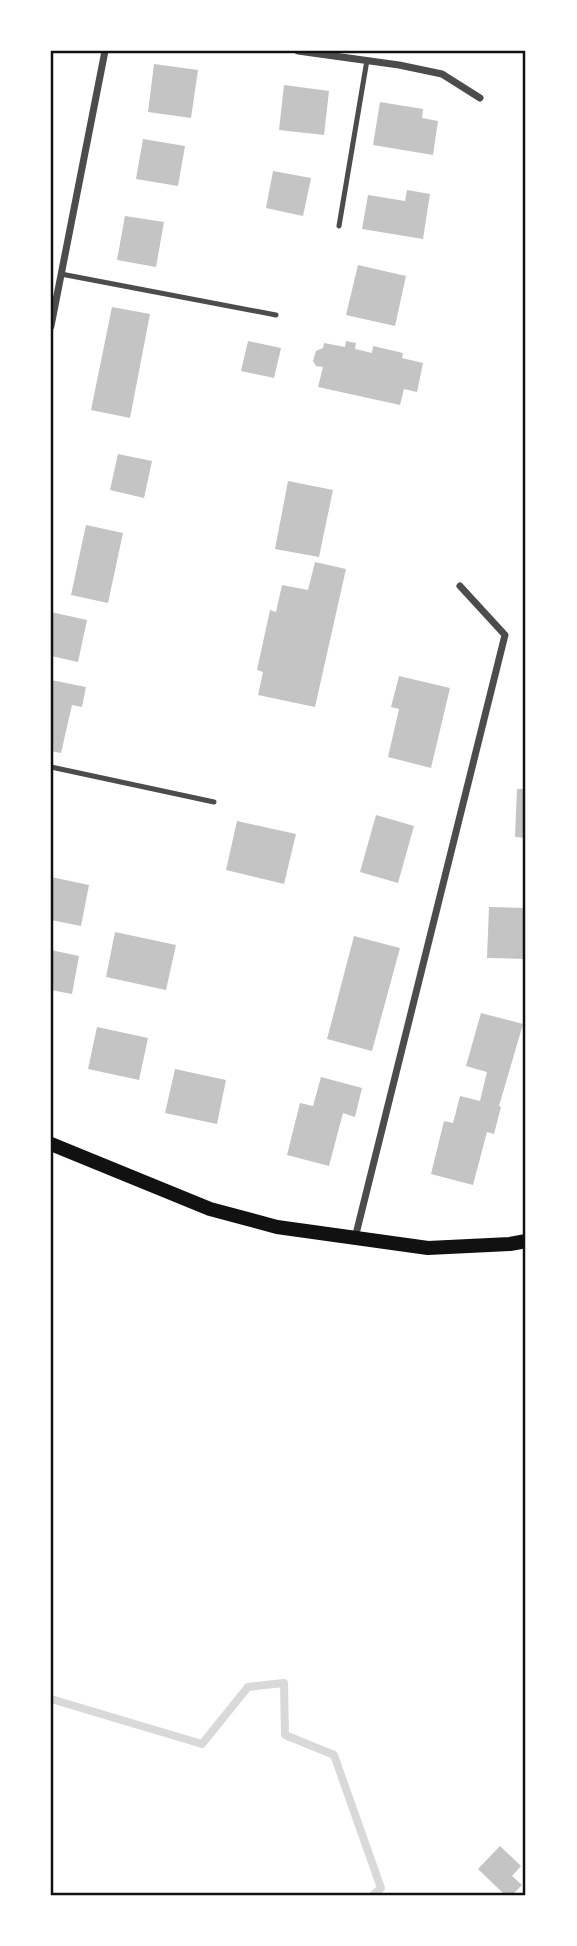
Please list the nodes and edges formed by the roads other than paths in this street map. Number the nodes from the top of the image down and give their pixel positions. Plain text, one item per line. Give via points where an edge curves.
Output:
1 (105, 51) edge
2 (298, 51) edge
3 (367, 60) junction
4 (480, 98) dead end
5 (339, 226) dead end
6 (61, 274) junction
7 (276, 315) dead end
8 (51, 326) edge
9 (460, 586) dead end
10 (51, 767) edge
11 (214, 802) dead end
12 (51, 1144) edge
13 (355, 1239) junction
14 (526, 1241) edge

1 - 6 street
2 - 3 street
3 - 4 street via 442,74
3 - 5 lane
6 - 7 lane
6 - 8 street
9 - 13 street via 505,635
10 - 11 lane
12 - 13 main road via 210,1209 276,1227
13 - 14 main road via 428,1248

